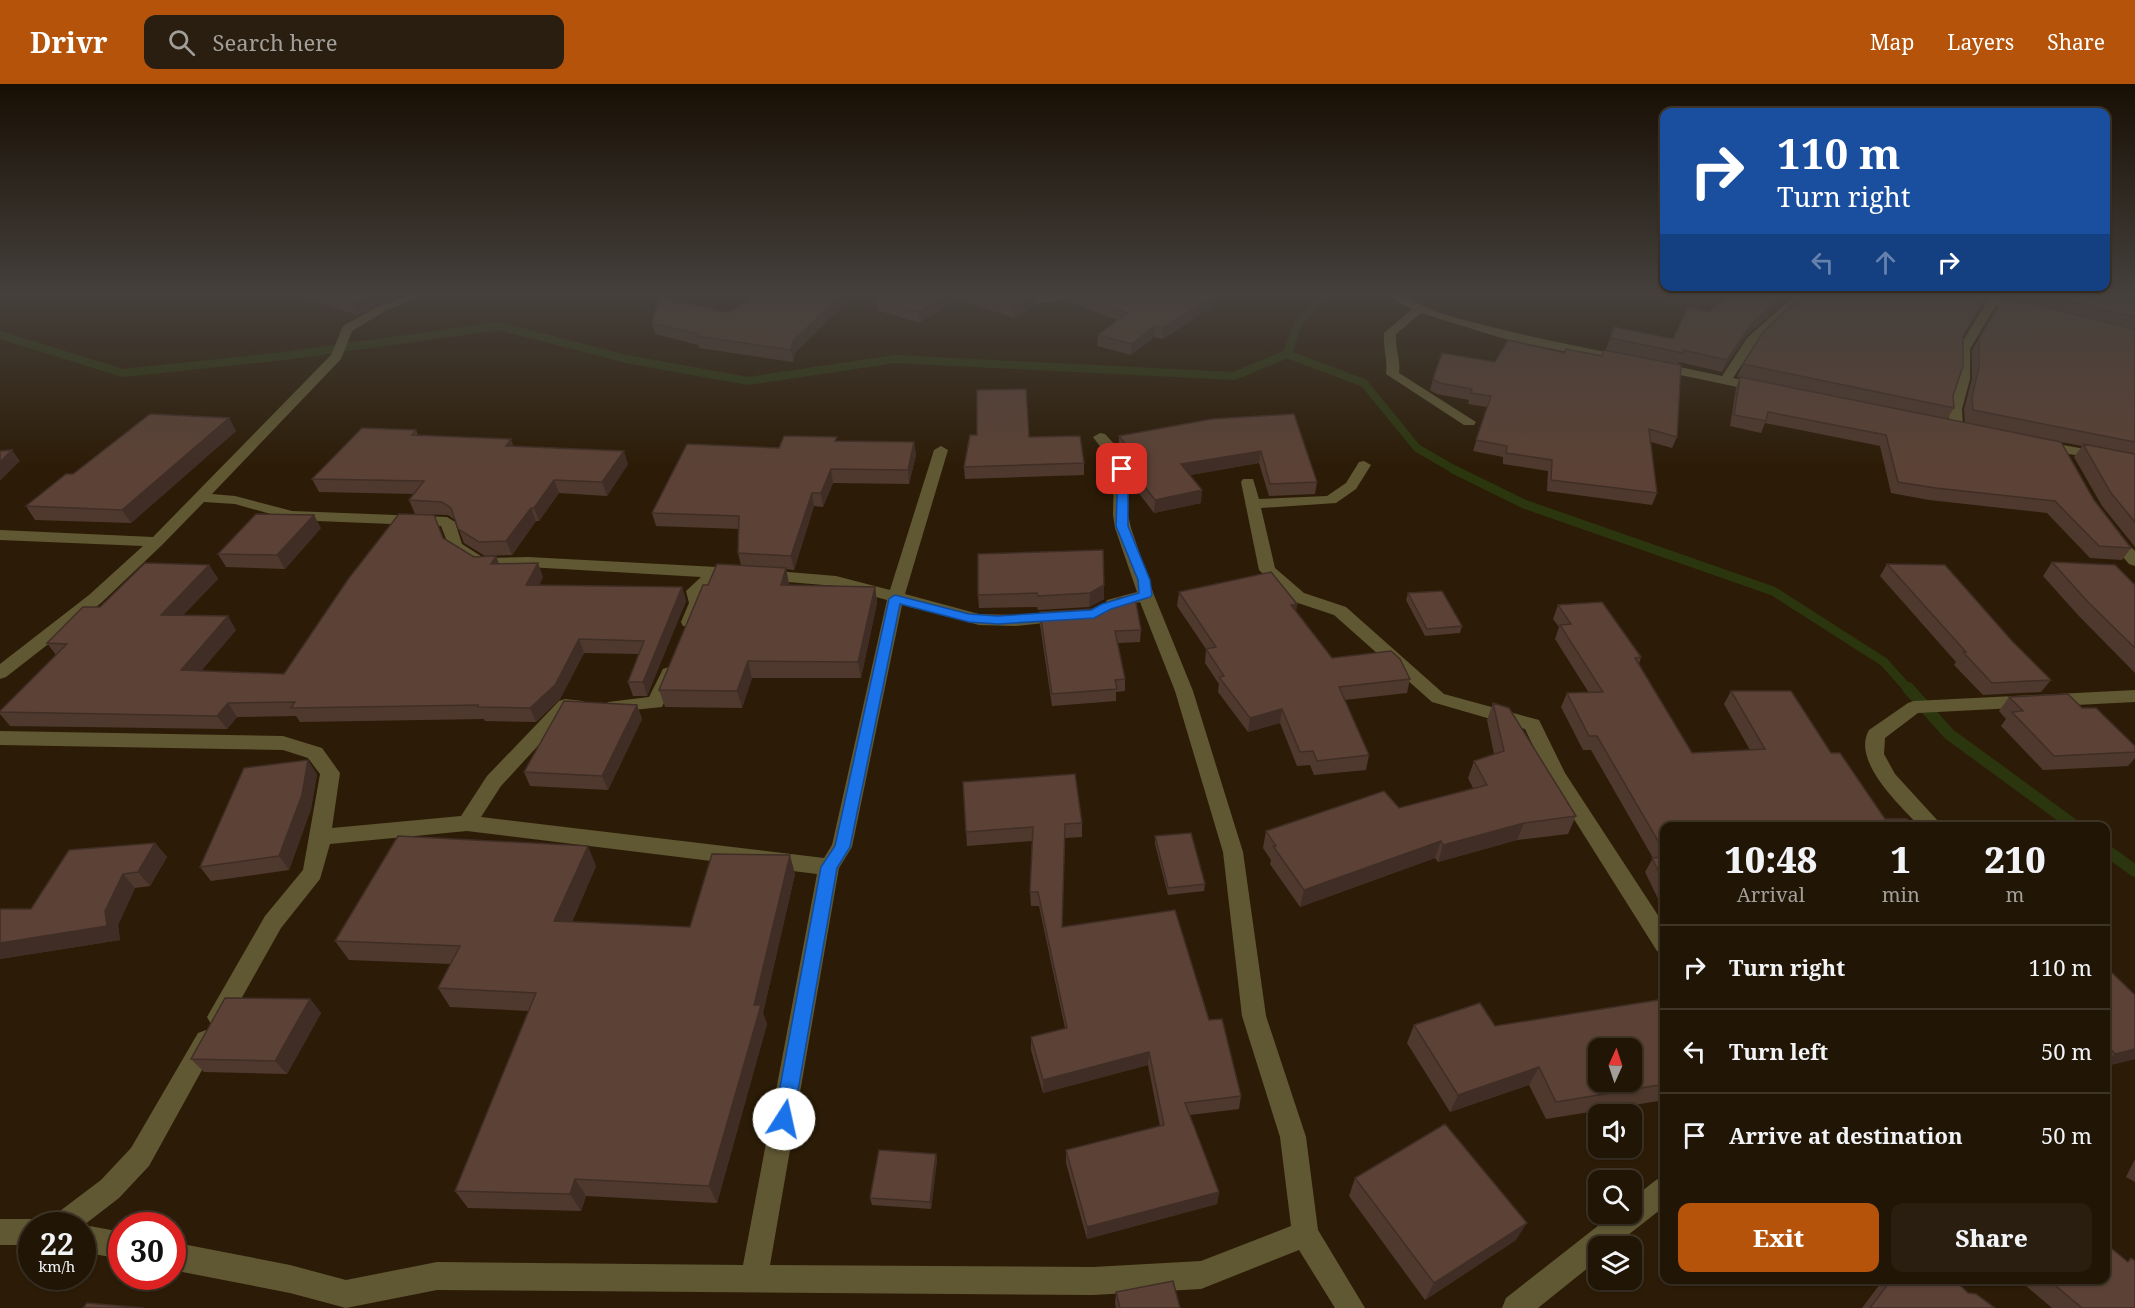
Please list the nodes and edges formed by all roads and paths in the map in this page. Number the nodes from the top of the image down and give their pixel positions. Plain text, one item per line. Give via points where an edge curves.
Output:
1 (338, 352) edge
2 (1390, 352) edge
3 (1587, 352) edge
4 (1744, 352) edge
5 (1964, 352) edge
6 (1725, 381) junction
7 (1772, 390) edge
8 (1469, 422) dead end
9 (1956, 428) edge
10 (1100, 437) dead end
11 (2030, 442) edge
12 (2060, 448) junction
13 (941, 450) dead end
14 (2135, 462) edge
15 (1364, 465) dead end
16 (2069, 468) edge
17 (1248, 482) dead end
18 (200, 497) junction
19 (1253, 504) junction
20 (2105, 524) edge
21 (0, 535) edge
22 (157, 542) junction
23 (2135, 561) edge
24 (717, 572) junction
25 (1146, 595) junction
26 (895, 599) junction
27 (1100, 610) edge
28 (1082, 615) edge
29 (682, 638) edge
30 (676, 656) edge
31 (0, 673) edge
32 (2135, 696) edge
33 (0, 738) edge
34 (1927, 822) edge
35 (467, 823) junction
36 (321, 837) junction
37 (829, 867) junction
38 (1660, 936) edge
39 (1660, 1193) edge
40 (80, 1212) edge
41 (0, 1232) edge
42 (18, 1232) edge
43 (1305, 1234) junction
44 (186, 1259) edge
45 (754, 1279) junction
46 (343, 1301) edge
47 (1351, 1308) edge
48 (1516, 1308) edge

1 - 18 street
2 - 8 street via 1394,363 1392,374
3 - 6 street
4 - 6 street
5 - 9 street
6 - 7 street
10 - 25 street via 1113,449 1122,469 1122,526 1144,580
11 - 12 street
12 - 14 street
12 - 16 street
13 - 26 street
15 - 19 street via 1351,486 1331,500
17 - 19 street
18 - 22 street
18 - 24 street via 236,500 292,515 447,522 455,546 481,563
19 - 38 street via 1267,570 1298,597 1340,610 1438,698 1532,724 1557,776
20 - 23 street
21 - 22 street
22 - 31 street via 95,599
24 - 26 street via 828,579
24 - 29 street via 694,591 698,603
25 - 27 street
25 - 43 street via 1184,691 1233,852 1254,1016 1293,1137
26 - 28 street via 969,618
26 - 37 street via 842,847
30 - 35 street via 656,703 565,705 494,781
32 - 34 street via 1914,708 1876,735 1875,754 1888,779
33 - 36 street via 283,743 315,753 330,773
35 - 36 street
35 - 37 street
36 - 40 street via 313,873 273,922 140,1157 110,1189
37 - 45 street
39 - 48 street
41 - 42 street
43 - 45 street via 1201,1275 1093,1281
43 - 47 street
44 - 46 street via 290,1278
45 - 46 street via 437,1276

